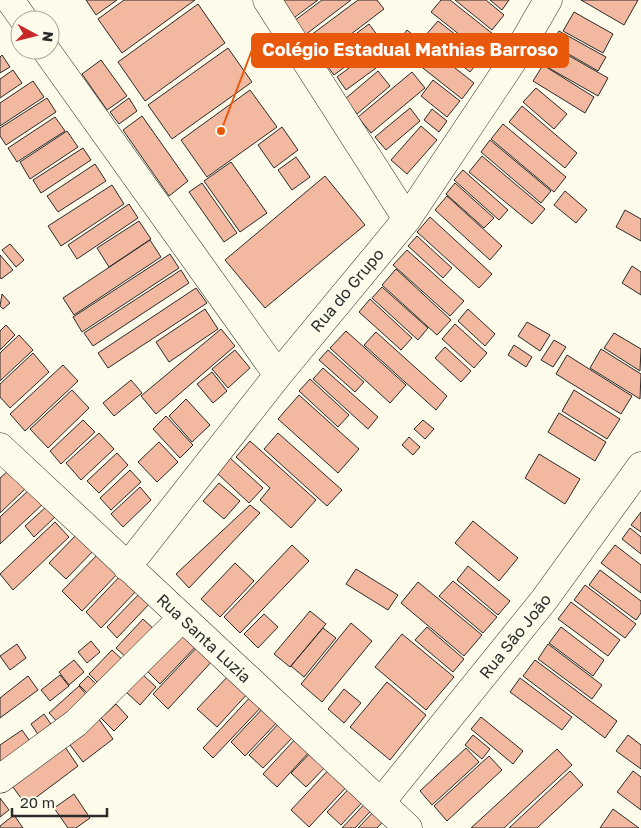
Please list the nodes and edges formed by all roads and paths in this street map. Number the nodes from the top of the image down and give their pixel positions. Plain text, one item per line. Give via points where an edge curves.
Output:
1 (267, 0) edge
2 (548, 0) edge
3 (53, 60) edge
4 (407, 219) junction
5 (278, 374) junction
6 (0, 447) edge
7 (641, 466) edge
8 (127, 567) junction
9 (182, 618) junction
10 (0, 779) edge
11 (381, 802) junction
12 (408, 828) edge

1 - 4 street
2 - 4 street, Rua do Grupo via 514,59
3 - 5 street
4 - 5 street, Rua do Grupo
5 - 8 street, Rua do Grupo
6 - 8 street, Rua Santa Luzia
7 - 11 street, Rua São João via 544,600
8 - 9 street, Rua Santa Luzia
9 - 10 street via 76,723
9 - 11 street, Rua Santa Luzia
11 - 12 street, Rua Santa Luzia

